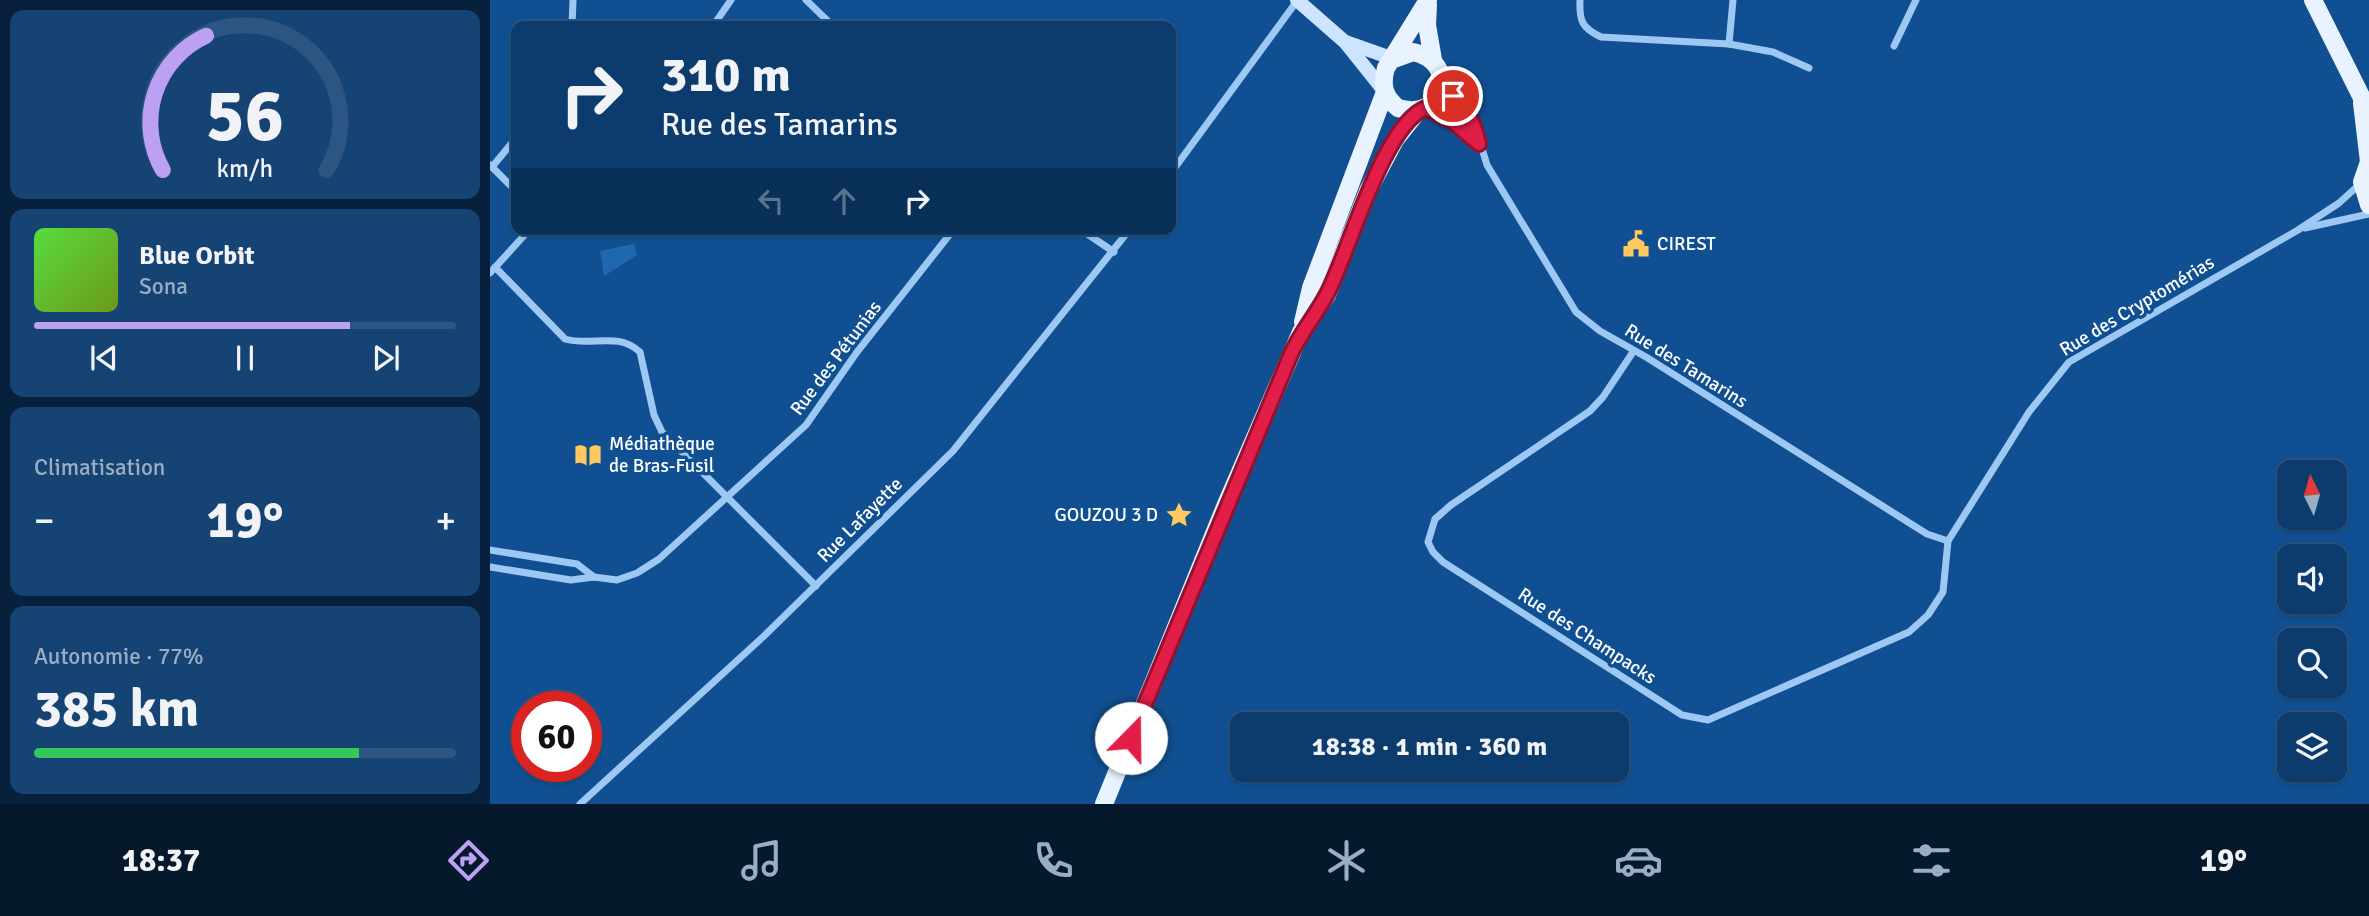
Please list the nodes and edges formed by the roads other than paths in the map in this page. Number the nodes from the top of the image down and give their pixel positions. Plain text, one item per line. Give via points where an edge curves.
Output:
1 (573, 0) edge
2 (731, 0) edge
3 (806, 0) edge
4 (1297, 0) edge
5 (1428, 0) edge
6 (1580, 0) edge
7 (1733, 0) edge
8 (1916, 0) edge
9 (2313, 0) edge
10 (572, 21) edge
11 (716, 21) edge
12 (828, 21) edge
13 (1345, 42) junction
14 (1730, 44) junction
15 (1894, 46) dead end
16 (1394, 59) junction
17 (1433, 60) junction
18 (1809, 68) dead end
19 (1442, 85) junction
20 (1385, 92) junction
21 (2365, 107) edge
22 (1423, 109) junction
23 (511, 144) edge
24 (1479, 144) junction
25 (2369, 162) edge
26 (491, 166) edge
27 (1176, 166) edge
28 (2362, 182) junction
29 (511, 186) edge
30 (2369, 205) edge
31 (2369, 214) edge
32 (2298, 230) junction
33 (525, 235) edge
34 (949, 235) edge
35 (1089, 235) edge
36 (1126, 235) edge
37 (1114, 251) junction
38 (493, 270) edge
39 (1301, 332) junction
40 (1633, 352) junction
41 (728, 499) junction
42 (1948, 541) junction
43 (490, 550) edge
44 (490, 567) edge
45 (594, 577) junction
46 (816, 586) junction
47 (580, 804) edge
48 (1104, 804) edge

1 - 10 street
2 - 11 street
3 - 12 street
4 - 13 street
4 - 27 street
5 - 16 main road
5 - 17 main road
6 - 14 street via 1579,19 1586,30 1601,37
7 - 14 street
8 - 15 street
9 - 21 main road
13 - 16 street
13 - 20 street
14 - 18 street via 1773,52
16 - 17 main road via 1413,52
16 - 20 main road via 1383,80
17 - 19 main road
19 - 22 main road via 1440,94
19 - 24 street, Rue des Tamarins via 1467,110
20 - 22 main road via 1398,108
20 - 39 main road via 1311,288
21 - 25 main road
22 - 24 street, Rue des Tamarins via 1453,122
22 - 39 main road via 1395,140 1327,295
23 - 26 street
24 - 40 street, Rue des Tamarins via 1487,165 1576,312
25 - 28 main road
26 - 29 street
28 - 30 main road
28 - 32 street, Rue des Cryptomérias
31 - 32 street, Rue des Cryptomérias
32 - 42 street, Rue des Cryptomérias via 2068,362 2029,412
33 - 38 street
34 - 41 street, Rue des Pétunias via 806,425
35 - 37 street
36 - 37 street, Rue Lafayette
37 - 46 street, Rue Lafayette via 953,451
38 - 41 street via 565,339 578,343 615,338 633,345 640,352 662,432
39 - 48 main road
40 - 42 street, Rue des Tamarins via 1927,534
40 - 42 street, Rue des Champacks via 1590,411 1451,505 1435,519 1428,542 1443,562 1682,715 1708,720 1909,632 1943,592
41 - 45 street, Rue des Pétunias via 637,573 617,580
41 - 46 street
43 - 45 street, Rue des Pétunias via 577,564
44 - 45 street, Rue des Pétunias via 571,580
46 - 47 street, Rue Lafayette

